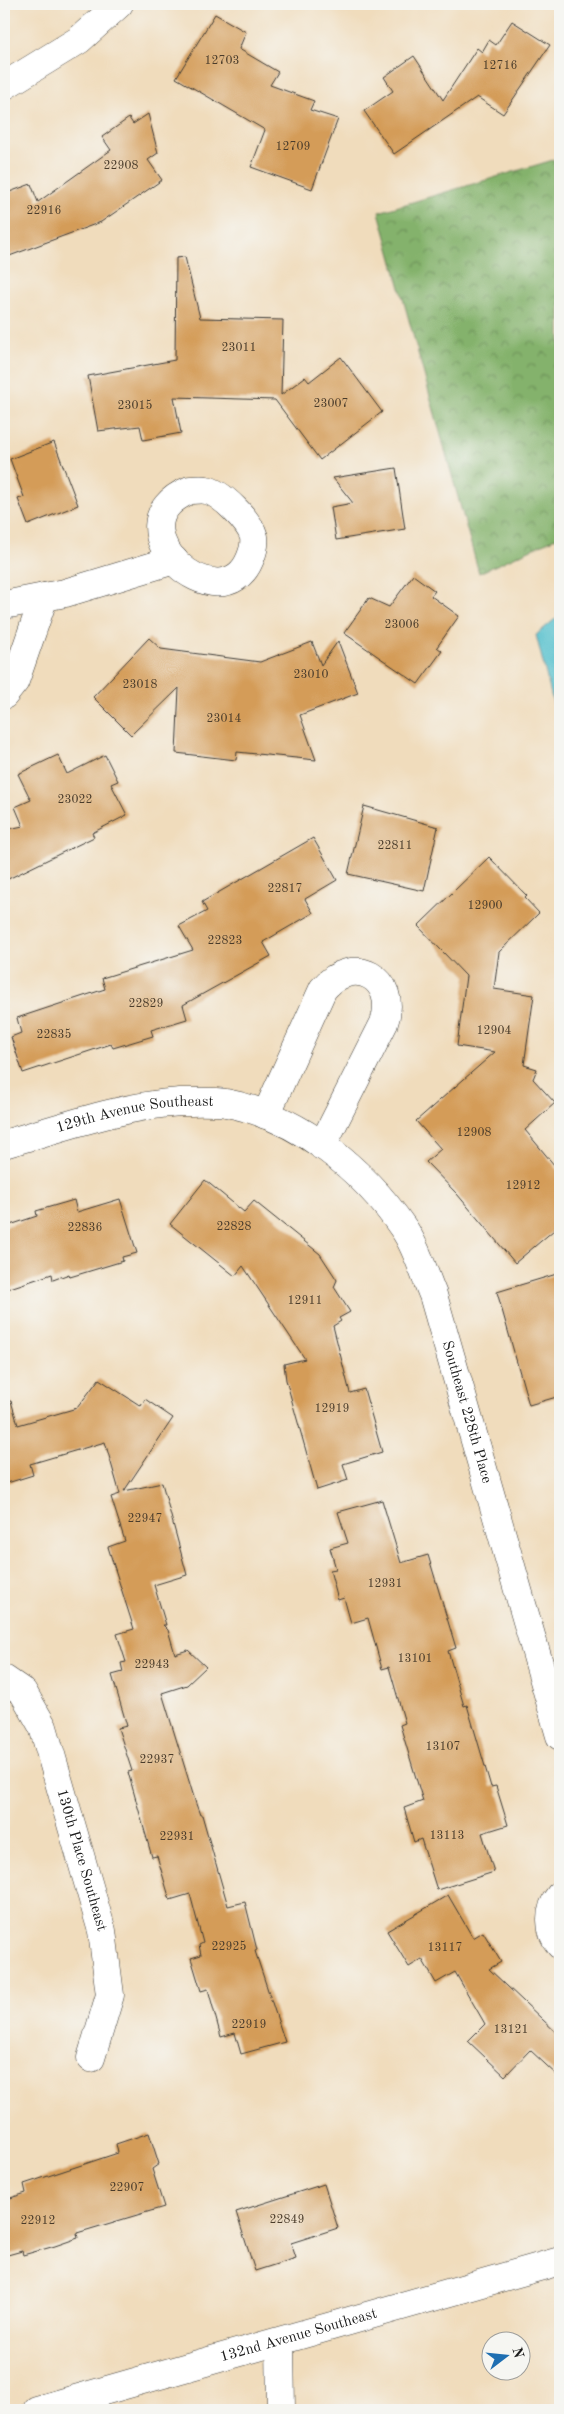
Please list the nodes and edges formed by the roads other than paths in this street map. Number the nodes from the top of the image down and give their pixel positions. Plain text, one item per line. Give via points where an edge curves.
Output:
1 (119, 4) edge
2 (4, 86) edge
3 (174, 560) dead end
4 (44, 597) junction
5 (4, 605) edge
6 (4, 695) edge
7 (266, 1115) junction
8 (312, 1139) junction
9 (4, 1144) edge
10 (4, 1679) edge
11 (560, 1736) edge
12 (560, 1895) edge
13 (560, 1945) edge
14 (91, 2058) dead end
15 (560, 2261) edge
16 (280, 2342) junction
17 (37, 2410) edge
18 (281, 2410) edge

1 - 2 street via 79,40
3 - 4 street
4 - 5 street
4 - 6 street via 14,681
7 - 8 street, 129th Avenue Southeast
7 - 8 street via 323,989 332,978 344,972 358,971 370,975 381,984 387,996 388,1010 384,1023
7 - 9 street, 129th Avenue Southeast via 224,1103 180,1102 132,1108
8 - 11 street, Southeast 228th Place via 365,1181 405,1230 433,1294
10 - 14 street, 130th Place Southeast via 23,1692 43,1727 102,1931 110,1995
12 - 13 street via 551,1915 552,1930
15 - 16 street, 132nd Avenue Southeast
16 - 17 street, 132nd Avenue Southeast
16 - 18 street

